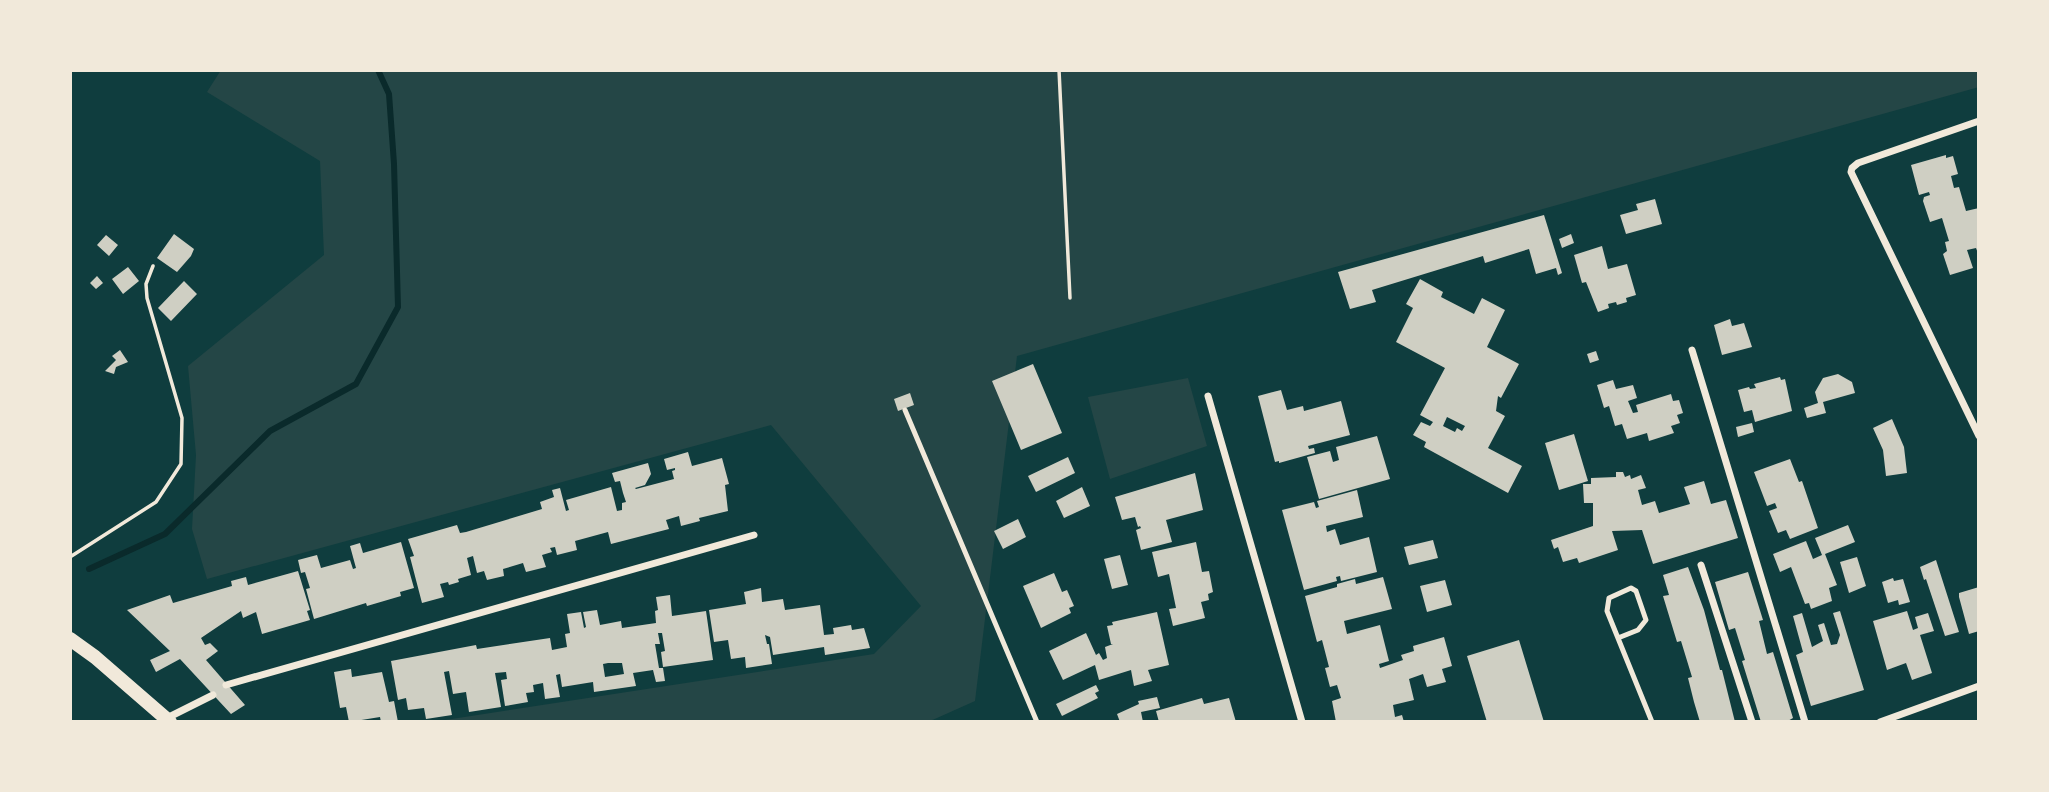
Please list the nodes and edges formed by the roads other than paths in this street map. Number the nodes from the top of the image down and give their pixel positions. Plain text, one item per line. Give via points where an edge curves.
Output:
1 (1979, 121) edge
2 (1692, 350) dead end
3 (1208, 396) dead end
4 (905, 410) dead end
5 (1979, 436) edge
6 (754, 535) dead end
7 (1700, 565) dead end
8 (1618, 638) junction
9 (70, 639) edge
10 (226, 685) dead end
11 (1979, 686) edge
12 (213, 695) dead end
13 (169, 720) edge
14 (1037, 722) edge
15 (1302, 722) edge
16 (1652, 722) edge
17 (1752, 722) edge
18 (1805, 722) edge
19 (1881, 722) edge

1 - 5 street via 1852,167 1852,176
2 - 18 street
3 - 15 street
4 - 14 lane
6 - 10 street
7 - 17 street
8 - 8 lane via 1606,604 1614,594 1631,588 1646,620 1638,630
8 - 16 lane
9 - 13 main road
11 - 19 street
12 - 13 street

